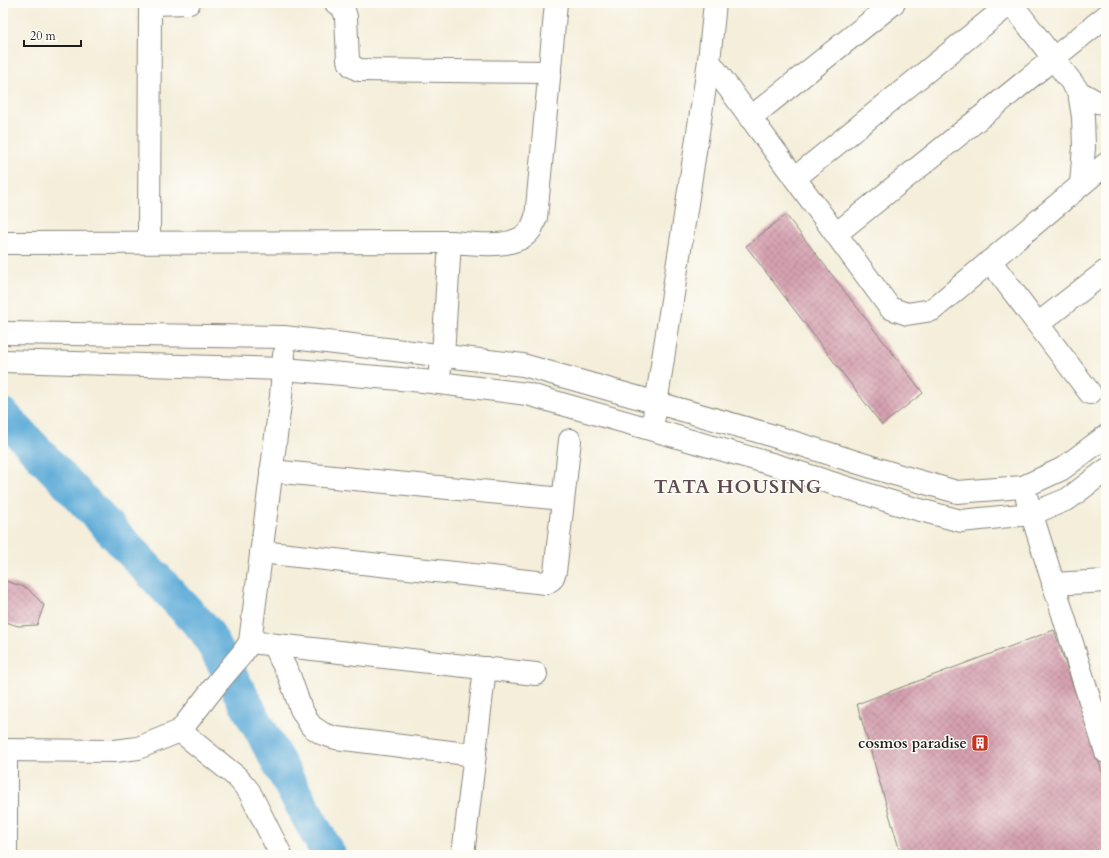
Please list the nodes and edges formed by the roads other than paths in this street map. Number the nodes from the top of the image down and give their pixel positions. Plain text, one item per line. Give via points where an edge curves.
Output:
1 (150, 3) edge
2 (189, 3) edge
3 (336, 3) edge
4 (556, 3) edge
5 (715, 3) edge
6 (894, 3) edge
7 (1011, 3) edge
8 (1106, 16) edge
9 (1053, 59) junction
10 (709, 61) junction
11 (550, 72) junction
12 (1079, 92) junction
13 (1106, 103) edge
14 (750, 118) junction
15 (1106, 164) edge
16 (795, 178) junction
17 (1081, 184) junction
18 (836, 234) junction
19 (149, 242) junction
20 (450, 242) junction
21 (3, 243) edge
22 (990, 261) junction
23 (1106, 271) edge
24 (1038, 324) junction
25 (3, 333) edge
26 (284, 337) junction
27 (443, 355) junction
28 (3, 361) edge
29 (284, 369) junction
30 (437, 383) junction
31 (1090, 393) dead end
32 (656, 403) junction
33 (652, 430) junction
34 (1106, 436) edge
35 (570, 440) dead end
36 (1106, 470) edge
37 (271, 471) junction
38 (1023, 487) junction
39 (563, 499) junction
40 (1031, 514) junction
41 (261, 552) junction
42 (1106, 581) edge
43 (1053, 584) junction
44 (273, 645) junction
45 (246, 648) junction
46 (485, 668) junction
47 (536, 674) dead end
48 (180, 731) junction
49 (4, 750) edge
50 (1106, 752) edge
51 (474, 755) junction
52 (6, 855) edge
53 (281, 855) edge
54 (463, 855) edge

1 - 2 street
1 - 19 street
3 - 11 street via 343,7 346,17 348,60 359,70
4 - 11 street
5 - 10 street
6 - 14 street
7 - 9 street
7 - 16 street
8 - 9 street
9 - 12 street
9 - 18 street
10 - 14 street
10 - 32 street
11 - 20 street via 536,218 530,230 520,239 504,244
12 - 13 street via 1098,102
12 - 17 street via 1084,147
14 - 16 street
15 - 17 street
16 - 18 street
17 - 22 street
18 - 22 street via 890,308 907,314 932,310
19 - 20 street
19 - 21 street
20 - 27 street
22 - 24 street
23 - 24 street
24 - 31 street
25 - 26 street
26 - 27 street
26 - 29 street
27 - 30 street
27 - 32 street via 523,365
28 - 29 street
29 - 30 street
29 - 37 street
30 - 33 street via 527,394
32 - 33 street
32 - 38 street via 957,492
33 - 40 street via 961,521
34 - 38 street via 1062,469
35 - 39 street
36 - 40 street via 1068,499
37 - 39 street
37 - 41 street
38 - 40 street
39 - 41 street via 555,572 552,579 546,583
40 - 43 street
41 - 45 street
42 - 43 street
43 - 50 street
44 - 45 street
44 - 46 street
44 - 51 street via 311,726 322,734 336,738
45 - 48 street
46 - 47 street
46 - 51 street
48 - 49 street via 138,748 114,751
48 - 53 street via 237,777 249,792
49 - 52 street
51 - 54 street

